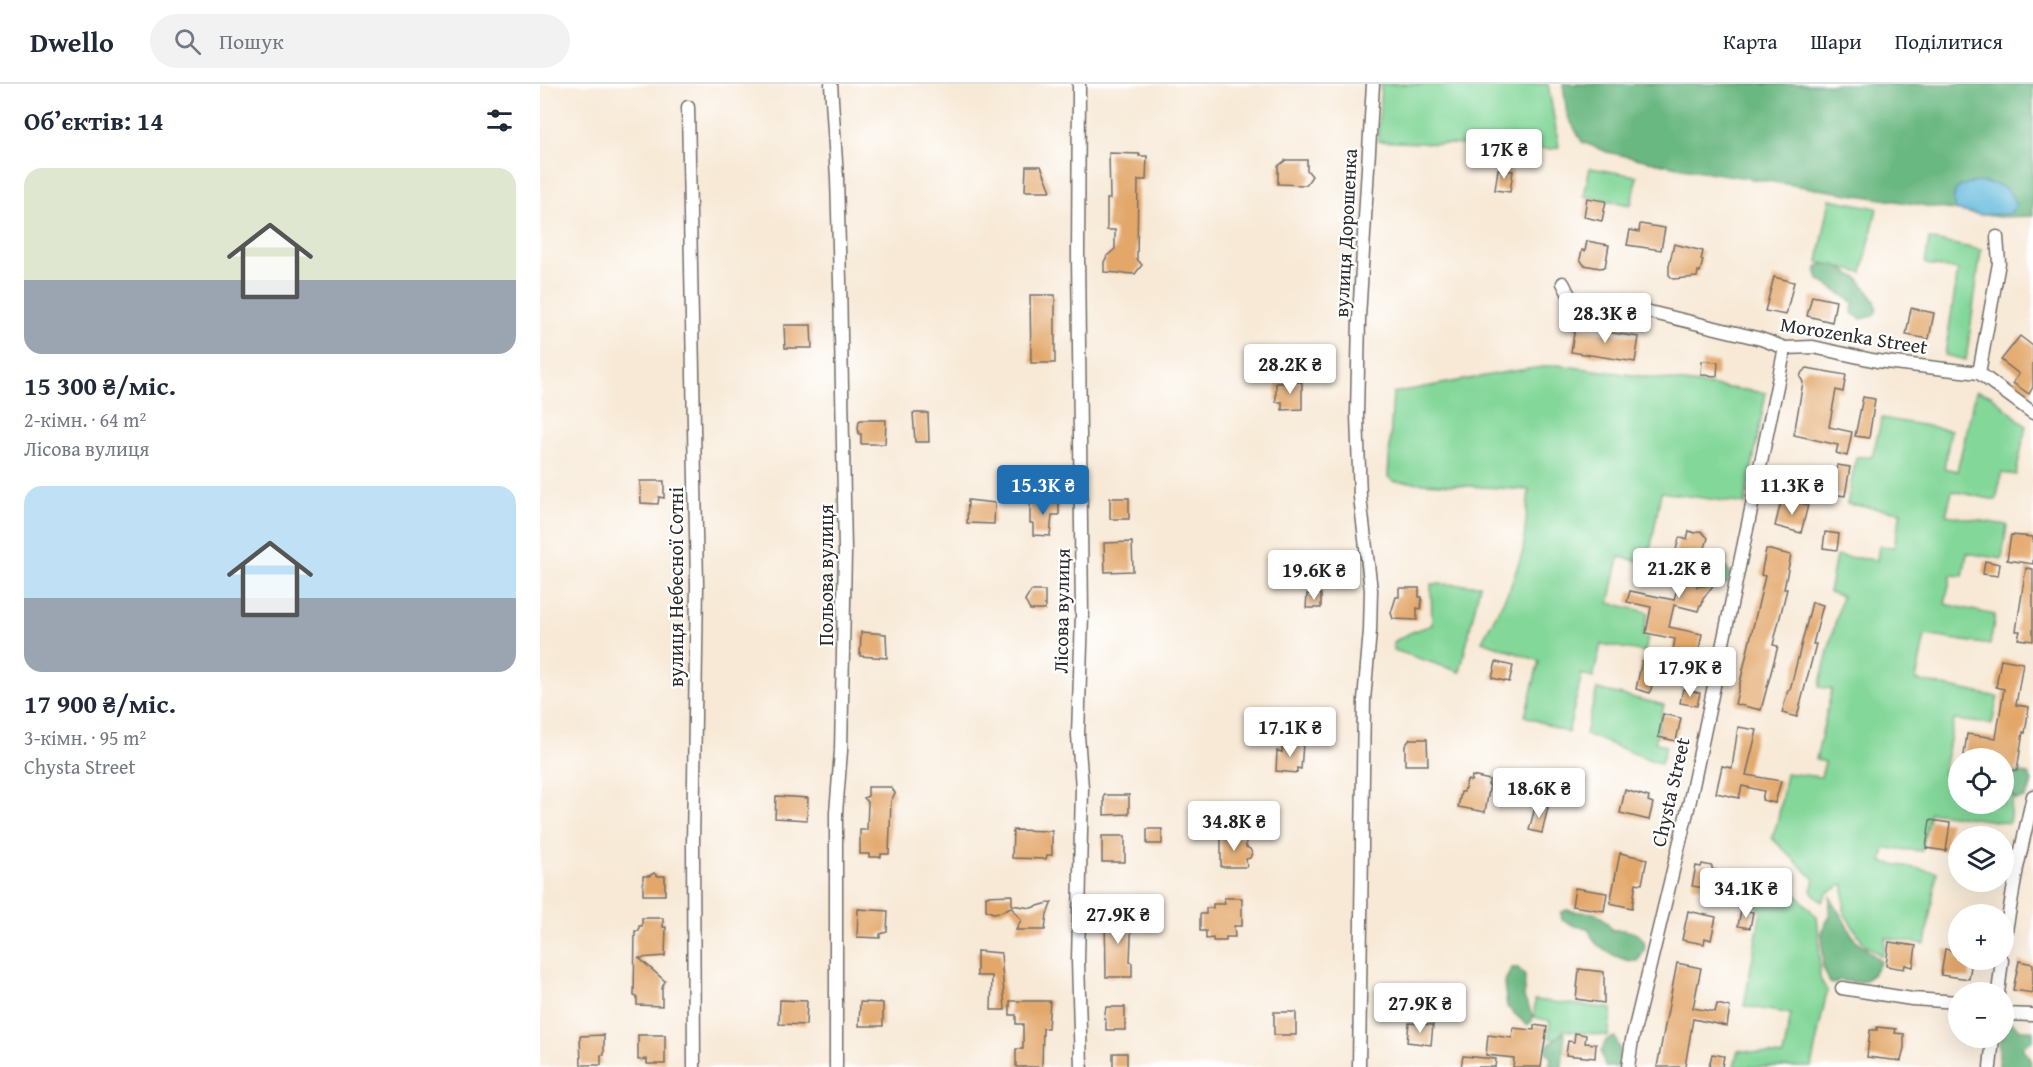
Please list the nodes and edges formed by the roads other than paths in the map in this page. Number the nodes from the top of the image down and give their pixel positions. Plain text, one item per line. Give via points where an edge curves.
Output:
1 (831, 84) edge
2 (1079, 84) edge
3 (1373, 84) edge
4 (688, 107) dead end
5 (1997, 237) dead end
6 (1563, 283) dead end
7 (1785, 348) junction
8 (1978, 372) junction
9 (2033, 413) edge
10 (2033, 796) edge
11 (2011, 904) edge
12 (1842, 988) dead end
13 (1948, 1001) edge
14 (2014, 1014) edge
15 (2033, 1015) edge
16 (1992, 1048) edge
17 (694, 1067) edge
18 (836, 1067) edge
19 (1081, 1067) edge
20 (1359, 1067) edge
21 (1628, 1067) edge
22 (1990, 1067) edge

1 - 18 street, Польова вулиця via 838,213 845,552 836,836
2 - 19 street, Лісова вулиця
3 - 20 street, вулиця Дорошенка via 1357,416 1360,497 1371,590 1364,700
4 - 17 street, вулиця Небесної Сотні via 697,586
5 - 8 street via 1999,263
6 - 7 street, Morozenka Street via 1571,299 1590,307 1637,309
7 - 8 street, Morozenka Street via 1814,346 1876,361
7 - 21 street, Chysta Street via 1690,800
8 - 9 street
10 - 11 street
12 - 13 street
14 - 15 street
16 - 22 street

